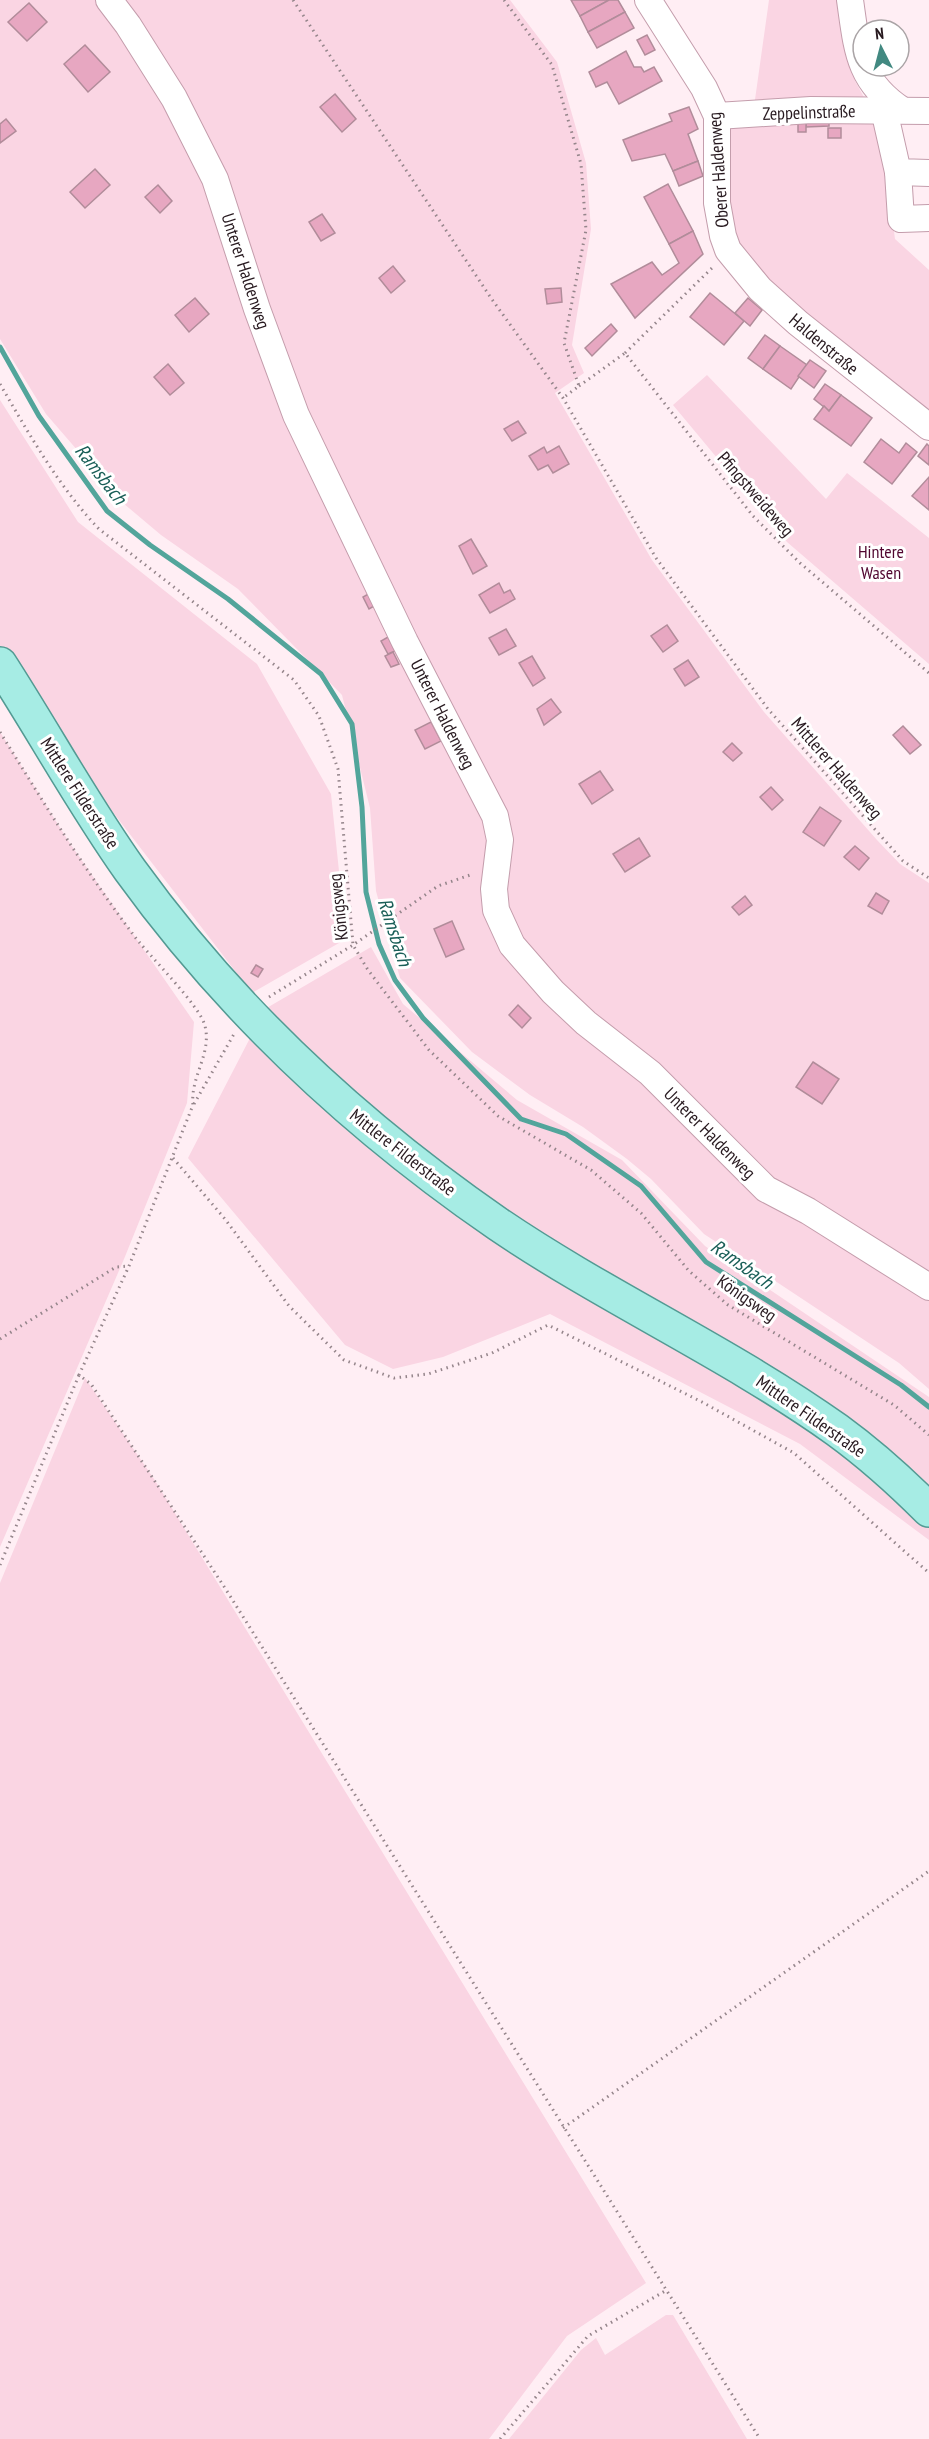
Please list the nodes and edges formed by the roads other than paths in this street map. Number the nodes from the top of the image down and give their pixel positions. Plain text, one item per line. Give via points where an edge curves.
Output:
1 (109, 0) edge
2 (648, 0) edge
3 (850, 0) edge
4 (893, 110) junction
5 (929, 111) edge
6 (717, 116) junction
7 (898, 172) junction
8 (929, 172) edge
9 (929, 218) edge
10 (728, 250) joint
11 (929, 427) edge
12 (0, 664) edge
13 (929, 1287) edge
14 (929, 1510) edge

1 - 13 street, Unterer Haldenweg via 174,98 215,179 296,415 405,642 495,816 500,840 494,889 496,910 512,945 553,992 650,1073 766,1189
2 - 6 street, Oberer Haldenweg via 704,88
3 - 4 street, Zeppelinstraße via 864,72
4 - 5 street, Zeppelinstraße
4 - 6 street, Zeppelinstraße
4 - 7 street
6 - 10 street, Oberer Haldenweg via 717,203
7 - 8 street
7 - 9 street via 902,219
10 - 11 street, Haldenstraße via 760,289 790,316
12 - 14 main road, Mittlere Filderstraße via 130,869 179,933 249,1014 351,1113 500,1225 773,1387 839,1431

